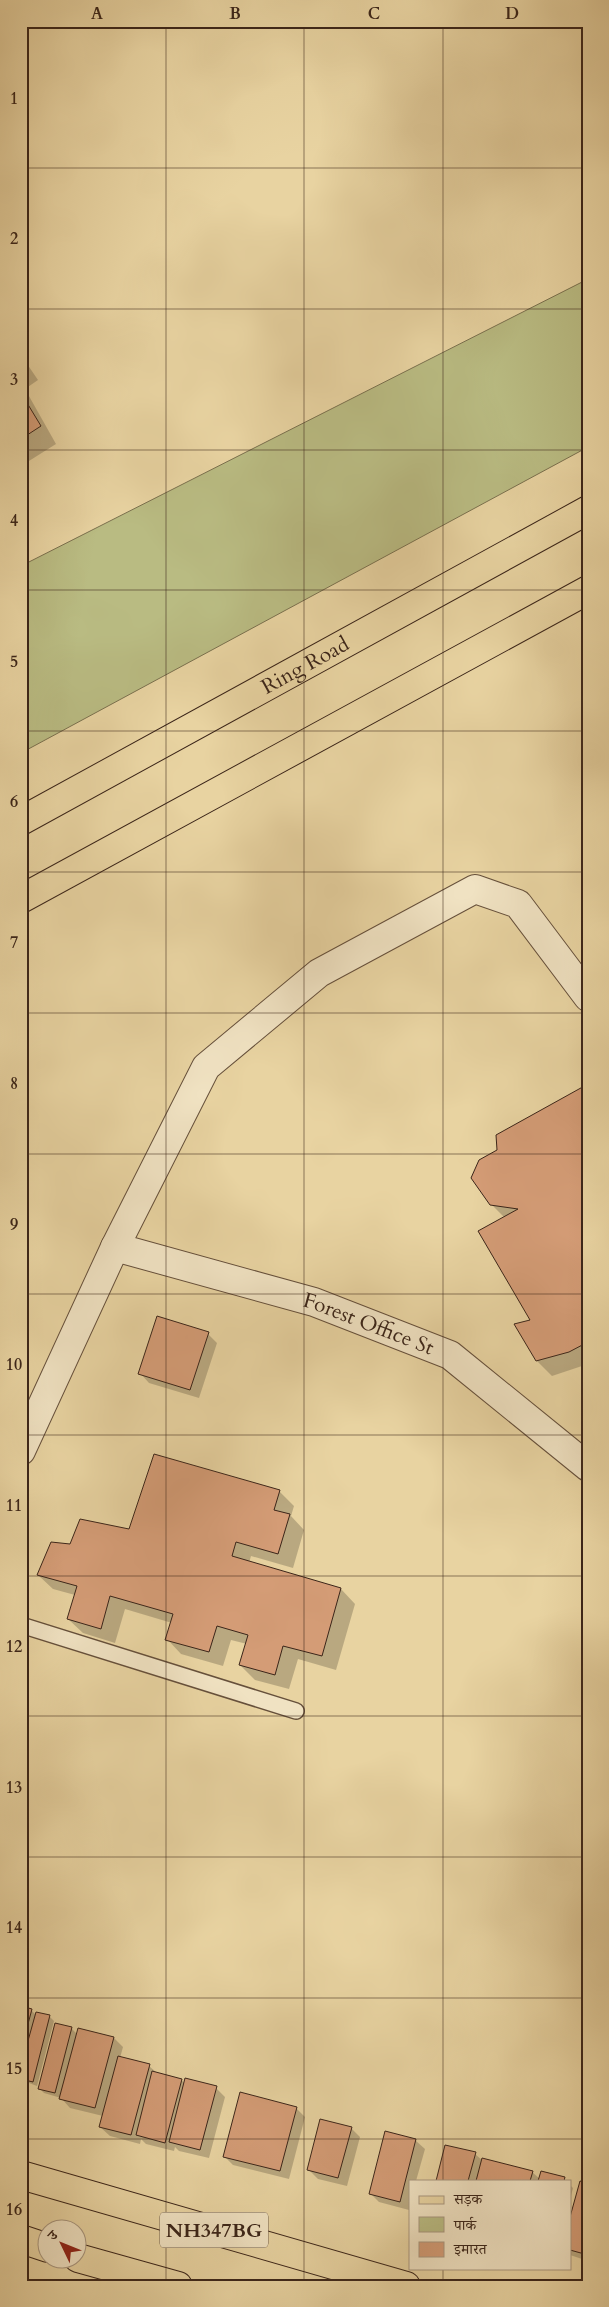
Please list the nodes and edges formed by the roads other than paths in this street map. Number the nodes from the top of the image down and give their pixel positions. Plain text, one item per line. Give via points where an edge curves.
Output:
1 (588, 510) edge
2 (588, 590) edge
3 (21, 821) edge
4 (21, 899) edge
5 (588, 997) edge
6 (114, 1247) junction
7 (21, 1451) edge
8 (588, 1468) edge
9 (21, 1624) edge
10 (296, 1711) dead end
11 (21, 2175) edge
12 (21, 2239) edge
13 (38, 2245) edge
14 (88, 2261) edge
15 (178, 2286) edge
16 (406, 2286) edge

1 - 3 main road, Ring Road
2 - 4 main road
5 - 6 street via 518,904 475,889 319,973 206,1067
6 - 7 street
6 - 8 street, Forest Office St via 314,1302 450,1355
9 - 10 lane
11 - 16 main road, NH347BG
12 - 13 main road
14 - 15 main road

